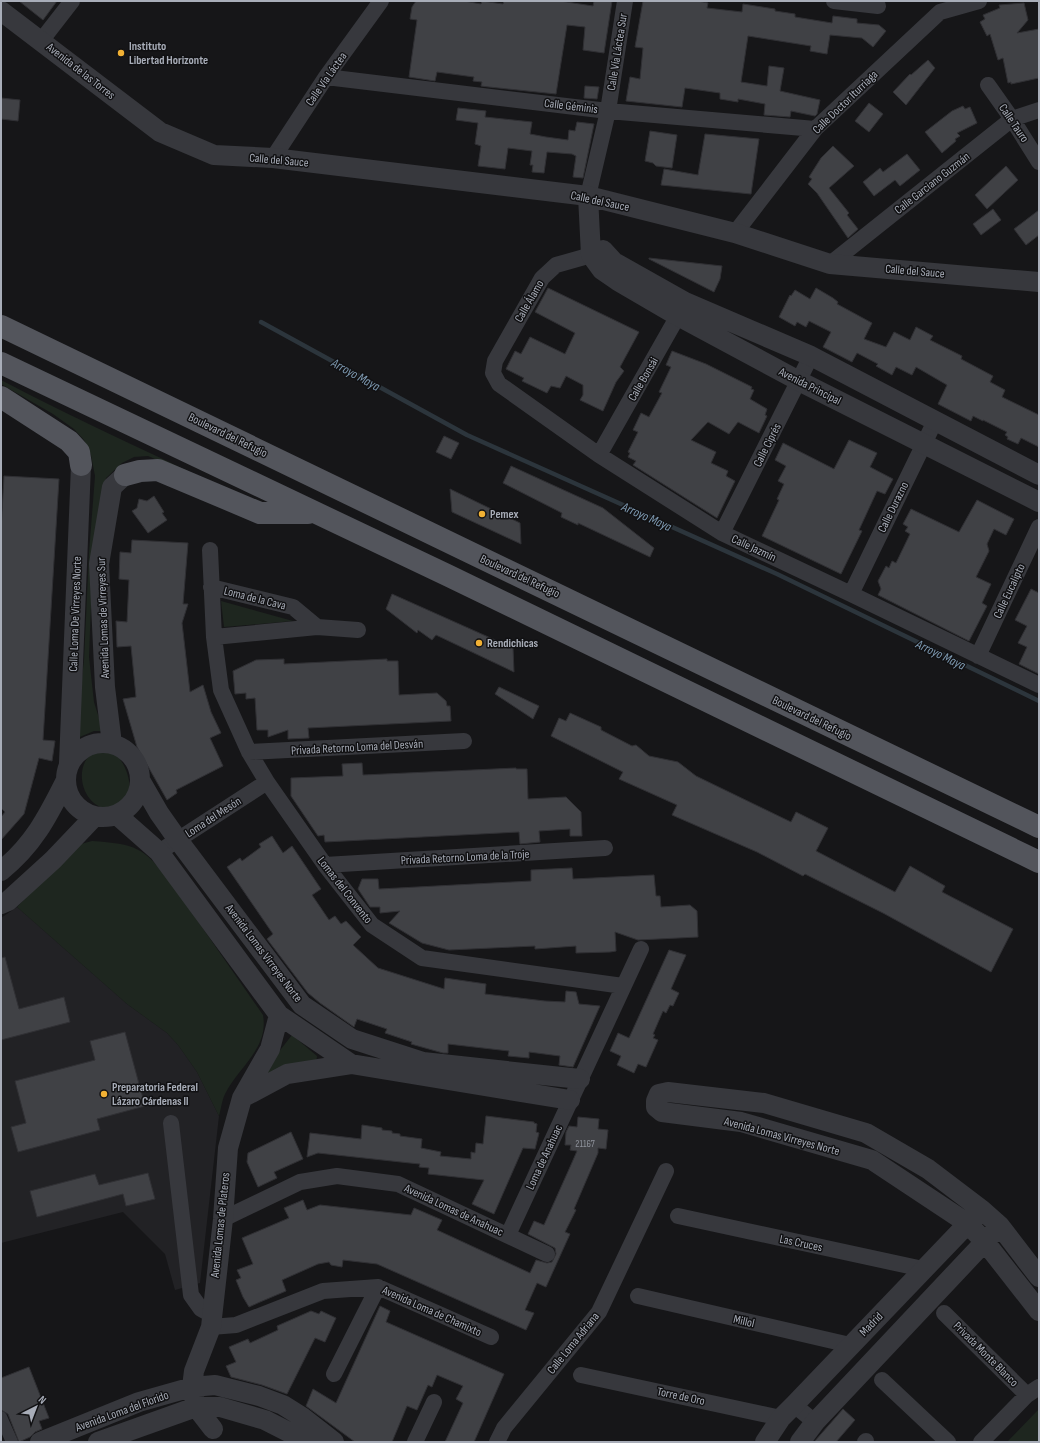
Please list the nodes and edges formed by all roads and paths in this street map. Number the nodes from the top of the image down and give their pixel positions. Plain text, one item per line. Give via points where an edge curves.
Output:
1 (72, 1) edge
2 (381, 1) edge
3 (625, 1) edge
4 (834, 1) edge
5 (979, 1) edge
6 (878, 6) dead end
7 (1, 11) edge
8 (42, 41) junction
9 (326, 77) junction
10 (988, 85) dead end
11 (1039, 110) edge
12 (608, 111) junction
13 (1012, 119) junction
14 (816, 130) junction
15 (160, 132) joint
16 (273, 158) junction
17 (1039, 162) edge
18 (588, 196) junction
19 (735, 233) junction
20 (595, 249) junction
21 (830, 264) junction
22 (1039, 282) edge
23 (682, 309) junction
24 (1, 326) edge
25 (811, 356) junction
26 (1, 363) edge
27 (493, 374) joint
28 (799, 381) junction
29 (1, 397) edge
30 (935, 421) junction
31 (924, 444) junction
32 (599, 455) junction
33 (81, 465) joint
34 (125, 475) joint
35 (1039, 475) edge
36 (1039, 502) edge
37 (316, 513) junction
38 (1039, 528) edge
39 (722, 533) junction
40 (210, 550) dead end
41 (211, 587) junction
42 (851, 594) junction
43 (317, 627) junction
44 (358, 630) dead end
45 (214, 637) junction
46 (978, 656) junction
47 (1039, 685) edge
48 (464, 741) dead end
49 (112, 744) junction
50 (249, 752) junction
51 (67, 772) junction
52 (140, 780) junction
53 (267, 782) junction
54 (117, 815) junction
55 (94, 817) junction
56 (1039, 827) edge
57 (178, 840) junction
58 (605, 848) dead end
59 (159, 852) junction
60 (1039, 862) edge
61 (325, 865) junction
62 (1, 871) edge
63 (1, 904) edge
64 (641, 949) dead end
65 (623, 986) junction
66 (279, 1015) junction
67 (351, 1064) junction
68 (580, 1079) junction
69 (242, 1098) junction
70 (570, 1100) junction
71 (171, 1123) dead end
72 (666, 1171) dead end
73 (982, 1210) junction
74 (678, 1216) dead end
75 (222, 1219) junction
76 (967, 1224) junction
77 (1000, 1226) junction
78 (508, 1235) junction
79 (985, 1242) junction
80 (547, 1254) dead end
81 (923, 1269) junction
82 (1039, 1277) edge
83 (378, 1287) junction
84 (638, 1296) dead end
85 (1039, 1311) edge
86 (944, 1313) dead end
87 (211, 1321) junction
88 (491, 1337) dead end
89 (850, 1345) junction
90 (202, 1353) junction
91 (334, 1374) dead end
92 (581, 1374) dead end
93 (882, 1380) dead end
94 (215, 1385) junction
95 (192, 1386) junction
96 (1033, 1391) edge
97 (434, 1402) dead end
98 (220, 1407) junction
99 (196, 1408) junction
100 (788, 1411) junction
101 (1, 1417) edge
102 (814, 1422) junction
103 (213, 1435) edge
104 (12, 1442) edge
105 (40, 1442) edge
106 (98, 1442) edge
107 (308, 1442) edge
108 (334, 1442) edge
109 (415, 1442) edge
110 (497, 1442) edge
111 (765, 1442) edge
112 (800, 1442) edge
113 (948, 1442) edge
114 (981, 1442) edge

1 - 8 street
2 - 9 street, Calle Vía Láctea
3 - 12 street, Calle Vía Láctea Sur
4 - 6 street
5 - 14 street, Calle Doctor Iturriaga via 940,12
7 - 8 street, Avenida de las Torres
8 - 15 street, Avenida de las Torres
9 - 12 street, Calle Géminis
9 - 16 street, Calle Vía Láctea
10 - 13 street, Calle Tauro
11 - 13 street, Calle Garciano Guzmán
12 - 14 street, Calle Géminis
12 - 18 street, Calle Vía Láctea Sur
13 - 17 street, Calle Tauro
13 - 21 street, Calle Garciano Guzmán
14 - 19 street, Calle Doctor Iturriaga
15 - 16 street, Calle del Sauce via 214,155
16 - 18 street, Calle del Sauce
18 - 19 street, Calle del Sauce
18 - 20 street
19 - 21 street, Calle del Sauce
20 - 23 street, Avenida Principal via 602,270 607,274
20 - 27 street, Calle Álamo via 556,265 542,278 495,361
21 - 22 street, Calle del Sauce
23 - 25 street, Avenida Principal
23 - 28 street, Avenida Principal
23 - 32 street, Calle Bonsái
24 - 56 main road, Boulevard del Refugio
25 - 28 street, Calle Ciprés
25 - 30 street, Avenida Principal
26 - 37 main road
27 - 32 street, Calle Jazmín via 499,384
28 - 31 street, Avenida Principal
28 - 39 street, Calle Ciprés
29 - 33 main road via 69,441 79,452
30 - 31 street, Calle Durazno
30 - 35 street, Avenida Principal
31 - 36 street, Avenida Principal
31 - 42 street, Calle Durazno
32 - 39 street, Calle Jazmín
33 - 51 street, Calle Loma De Virreyes Norte
34 - 37 main road via 158,470 260,513
34 - 49 street, Avenida Lomas de Virreyes Sur via 112,487 99,564 105,686
37 - 60 main road
38 - 46 street, Calle Eucalipto
39 - 42 street, Calle Jazmín
40 - 41 street, Lomas del Convento
41 - 43 street, Loma de la Cava via 294,608
41 - 45 street, Lomas del Convento
42 - 46 street, Calle Jazmín
43 - 44 street, Loma de la Cava
43 - 45 street, Loma de la Cava
45 - 50 street, Lomas del Convento via 221,690
46 - 47 street, Calle Jazmín
48 - 50 street, Privada Retorno Loma del Desván
49 - 51 street via 102,743 87,747 75,755
49 - 52 street via 132,757 138,768
50 - 53 street, Lomas del Convento
51 - 55 street via 68,794 83,812
51 - 62 street via 46,821 18,857
52 - 54 street via 134,801
52 - 57 street, Avenida Lomas Virreyes Norte
53 - 57 street, Loma del Mesón
53 - 61 street, Lomas del Convento
54 - 55 street via 106,818
54 - 59 street, Avenida Lomas Virreyes Norte
55 - 63 street via 53,860 8,901
57 - 59 street, Loma del Mesón
57 - 68 street, Avenida Lomas Virreyes Norte via 302,1005 352,1039 423,1062
58 - 61 street, Privada Retorno Loma de la Troje
59 - 66 street, Avenida Lomas Virreyes Norte
61 - 65 street, Lomas del Convento via 372,925 422,958
64 - 65 street
65 - 68 street
66 - 67 street, Avenida Lomas Virreyes Norte
66 - 69 street, Avenida Lomas de Plateros via 270,1049
67 - 69 street via 287,1074
67 - 70 street, Avenida Lomas Virreyes Norte
68 - 70 street, Loma de Anahuac
69 - 75 street, Avenida Lomas de Plateros via 228,1148
70 - 78 street, Loma de Anahuac
71 - 87 street via 191,1296
72 - 110 street, Calle Loma Adriana via 599,1312 504,1428
73 - 76 street, Madrid
73 - 76 street, Avenida Lomas Virreyes Norte via 928,1169 866,1134 764,1102 668,1092 659,1094 656,1101 656,1107 662,1112 741,1122 872,1160
73 - 77 street, Avenida Lomas Virreyes Norte
74 - 81 street, Las Cruces
75 - 78 street, Avenida Lomas de Anahuac via 300,1182 337,1176 398,1184
75 - 87 street, Avenida Lomas de Plateros
76 - 79 street, Avenida Lomas Virreyes Norte
76 - 81 street, Madrid
77 - 79 street
77 - 82 street, Avenida Lomas Virreyes Norte
78 - 80 street, Avenida Lomas de Anahuac
79 - 85 street, Avenida Lomas Virreyes Norte
79 - 102 street
81 - 89 street, Madrid
83 - 87 street, Avenida Loma de Chamixto via 323,1291 236,1325
83 - 88 street, Avenida Loma de Chamixto
83 - 91 street
84 - 89 street, Millol
86 - 96 street, Privada Monte Blanco
87 - 90 street, Avenida Lomas de Plateros
89 - 100 street, Madrid
90 - 94 street
90 - 95 street, Avenida Lomas de Plateros via 194,1371
92 - 100 street, Torre de Oro
93 - 113 street
94 - 95 street, Avenida Loma del Florido
94 - 98 street
94 - 108 street, Avenida Loma del Florido via 283,1405
95 - 99 street
95 - 105 street, Avenida Loma del Florido via 139,1402
96 - 114 street
97 - 109 street
98 - 99 street, Avenida Loma del Florido
98 - 103 street
98 - 107 street, Avenida Loma del Florido via 265,1420
99 - 103 street
99 - 106 street, Avenida Loma del Florido
100 - 102 street
100 - 111 street, Madrid
101 - 104 street
102 - 112 street

